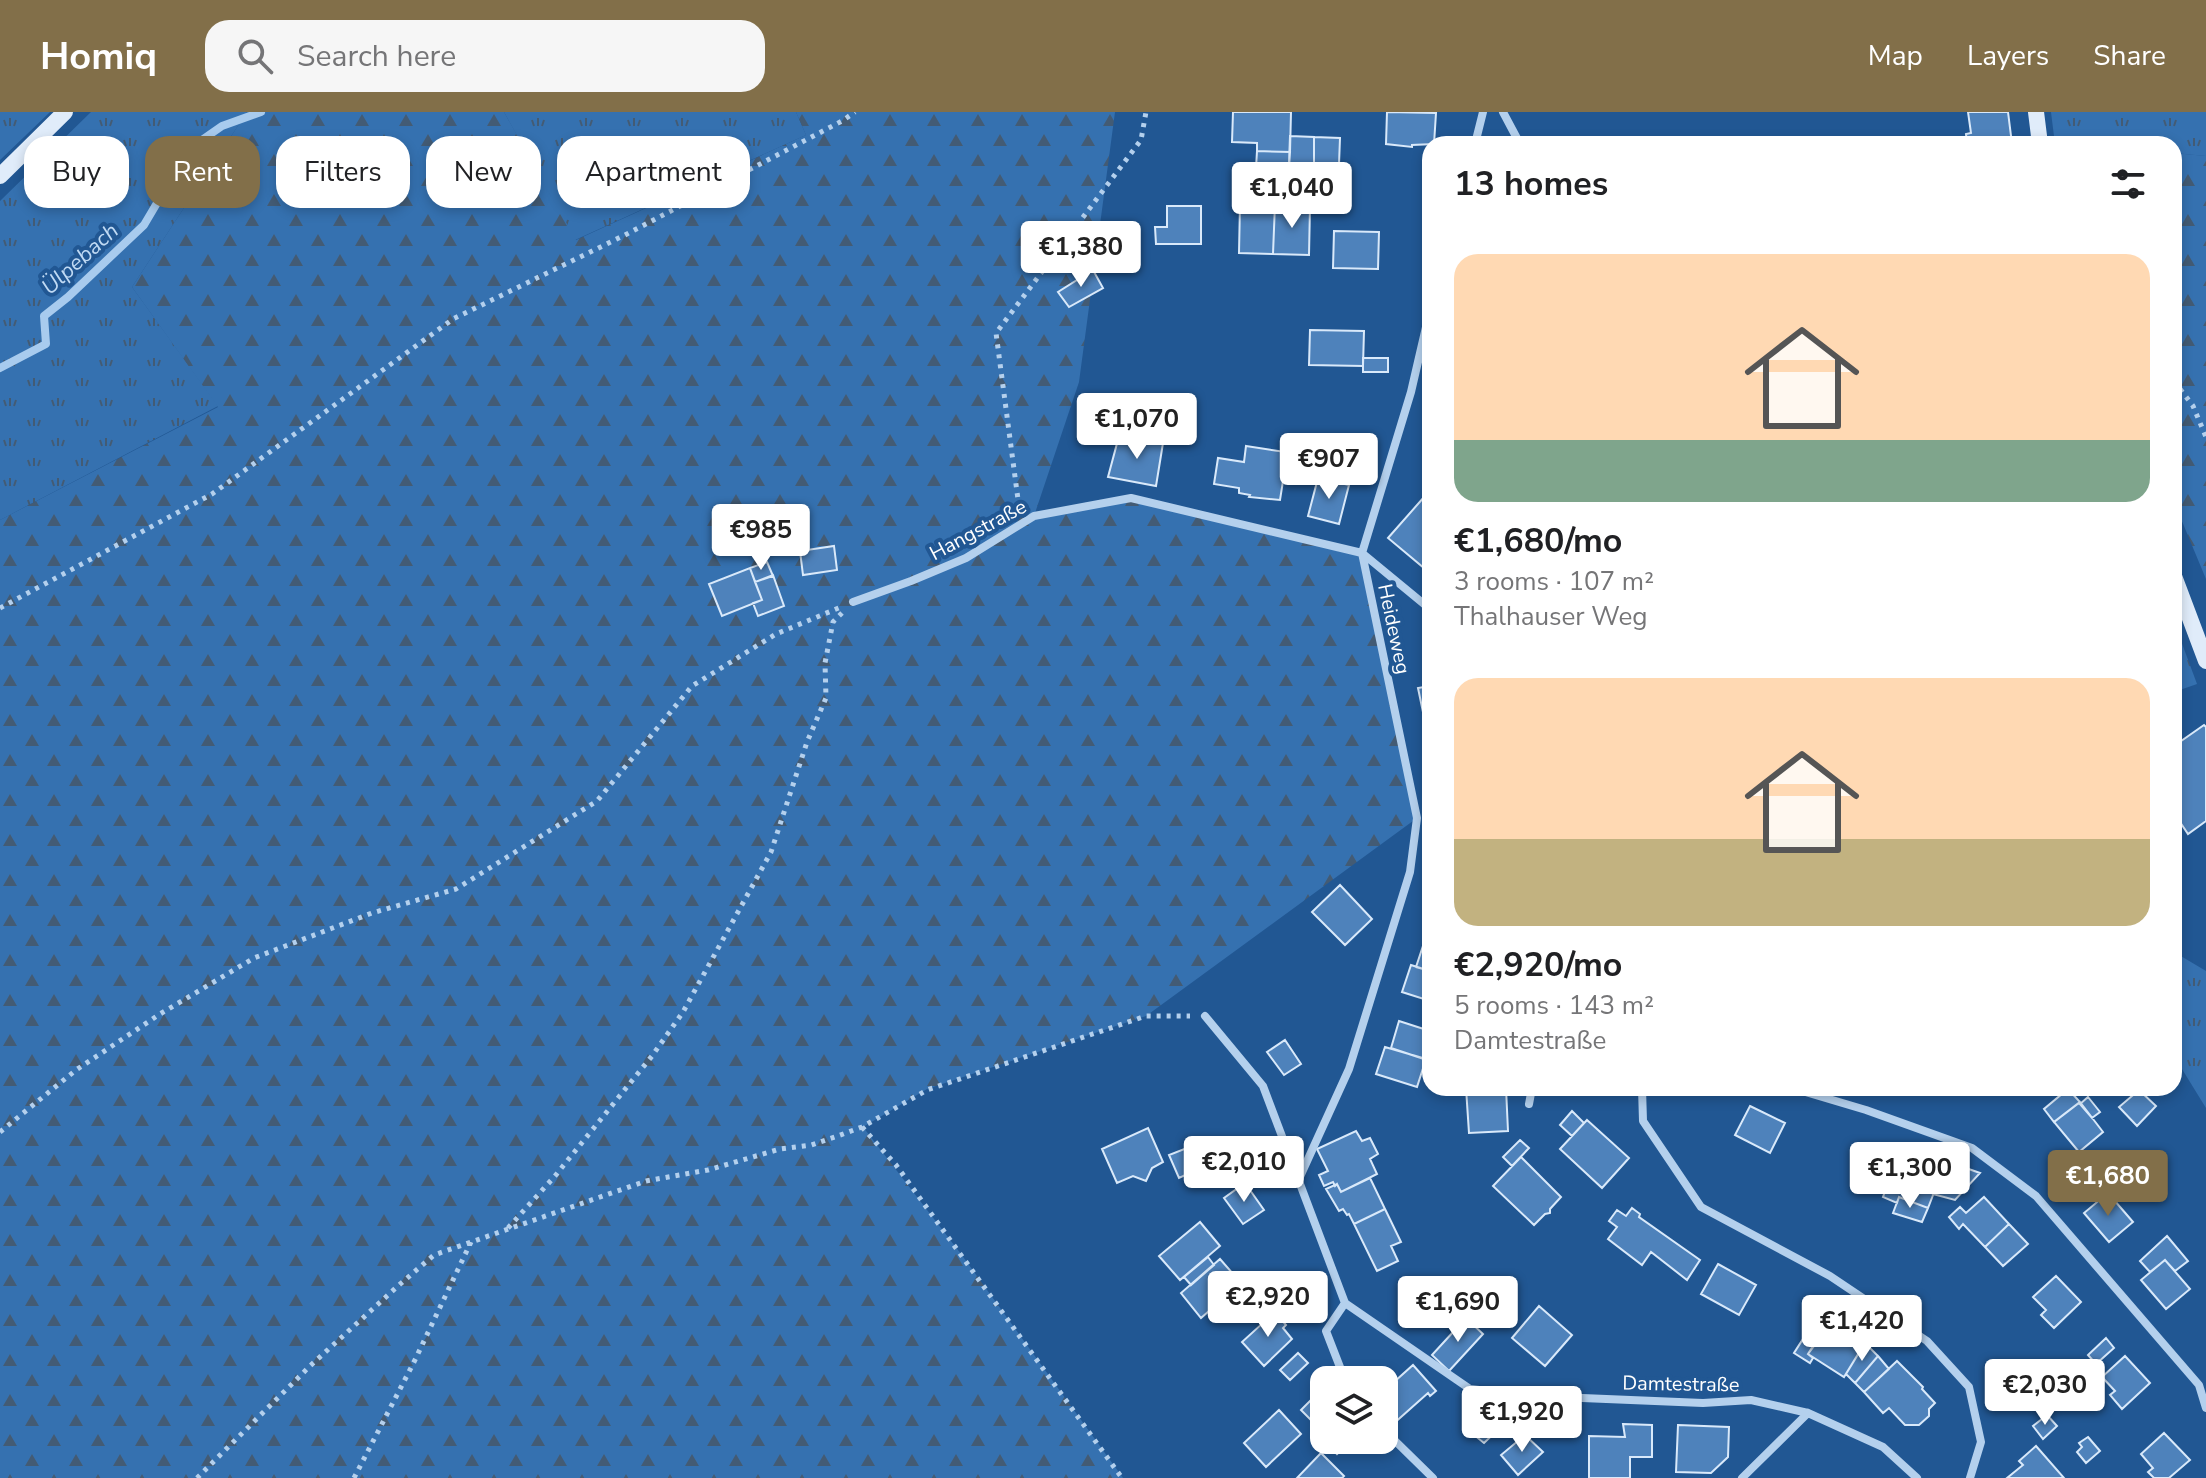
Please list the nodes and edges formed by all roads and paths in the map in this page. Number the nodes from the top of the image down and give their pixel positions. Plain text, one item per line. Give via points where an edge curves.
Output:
1 (65, 112) edge
2 (855, 112) edge
3 (1146, 112) edge
4 (1483, 112) edge
5 (1503, 112) edge
6 (2036, 112) edge
7 (1477, 136) edge
8 (1516, 136) edge
9 (2039, 136) edge
10 (0, 176) edge
11 (1422, 345) edge
12 (2182, 392) edge
13 (2206, 437) edge
14 (1021, 524) junction
15 (1362, 553) junction
16 (2182, 597) edge
17 (853, 602) junction
18 (1422, 602) edge
19 (0, 608) edge
20 (2206, 661) edge
21 (1205, 1016) joint
22 (1530, 1096) edge
23 (1642, 1096) edge
24 (1819, 1096) edge
25 (1529, 1104) dead end
26 (862, 1127) junction
27 (0, 1132) edge
28 (1298, 1181) junction
29 (508, 1229) junction
30 (471, 1242) junction
31 (1345, 1303) junction
32 (1340, 1366) edge
33 (2206, 1408) edge
34 (1808, 1413) junction
35 (1398, 1444) edge
36 (197, 1478) edge
37 (354, 1478) edge
38 (1122, 1478) edge
39 (1433, 1478) edge
40 (1742, 1478) edge
41 (1917, 1478) edge
42 (1970, 1478) edge

1 - 10 main road
2 - 19 path via 625,235 453,319 212,494
3 - 14 path via 1141,140 996,333
4 - 7 street
5 - 8 street
6 - 9 main road
11 - 15 street, Heideweg
12 - 13 path
14 - 15 street, Hangstraße via 1034,516 1131,498
14 - 17 street, Hangstraße via 966,558
15 - 18 street, Hangstraße
15 - 28 street, Heideweg via 1417,818 1410,872 1349,1069
16 - 20 main road
17 - 27 path via 776,634 692,686 597,801 456,889 372,913 254,958 76,1070
17 - 29 path via 833,622 825,663 826,698 771,852 683,1012
21 - 26 path via 1146,1016 927,1090
21 - 28 street via 1263,1086
22 - 25 street
23 - 42 street via 1643,1121 1701,1207 1830,1276 1927,1341 1969,1387 1981,1442
24 - 33 street via 1972,1148 2036,1196 2199,1385
26 - 29 path via 811,1145 646,1181
26 - 38 path via 896,1165
28 - 31 street
29 - 30 path
30 - 36 path via 434,1255 399,1285
30 - 37 path
31 - 32 street via 1326,1331
31 - 34 street, Damtestraße via 1470,1389 1687,1403 1751,1400
34 - 40 street
34 - 41 street, Damtestraße via 1883,1447
35 - 39 street

